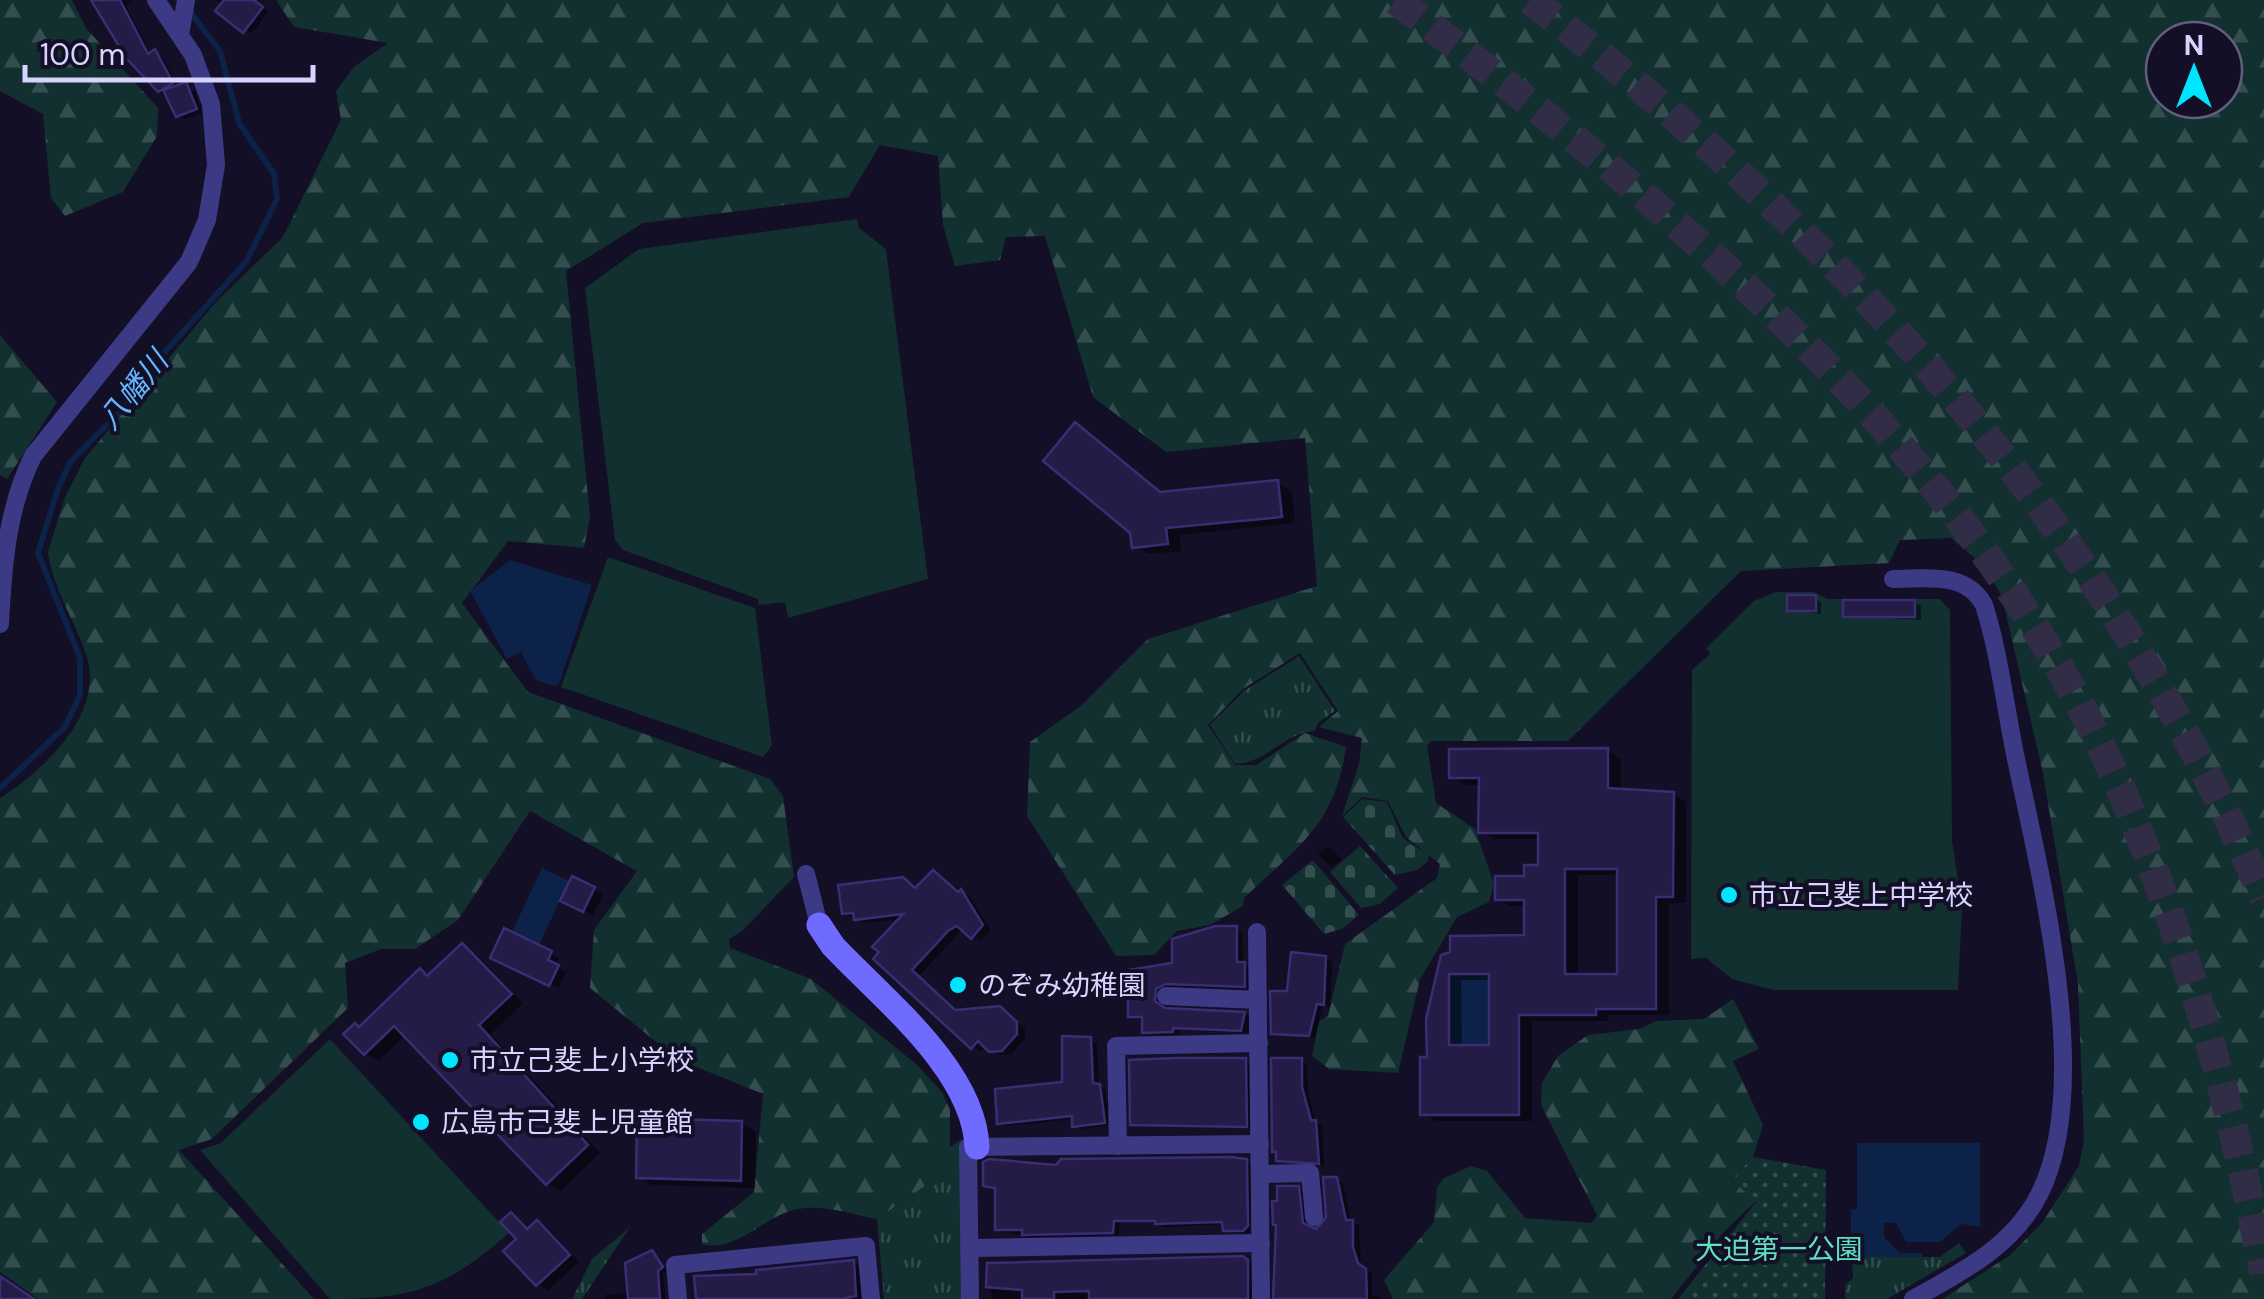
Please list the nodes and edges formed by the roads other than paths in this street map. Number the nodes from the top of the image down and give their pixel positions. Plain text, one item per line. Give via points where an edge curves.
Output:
1 (156, 0) edge
2 (183, 18) edge
3 (1893, 579) dead end
4 (0, 624) edge
5 (806, 874) dead end
6 (819, 925) joint
7 (1258, 932) dead end
8 (1166, 996) dead end
9 (1258, 1000) junction
10 (1259, 1043) junction
11 (1260, 1144) junction
12 (1118, 1146) junction
13 (976, 1147) junction
14 (1260, 1174) junction
15 (1314, 1218) dead end
16 (1260, 1244) junction
17 (969, 1248) junction
18 (678, 1299) edge
19 (871, 1299) edge
20 (970, 1299) edge
21 (1261, 1299) edge
22 (1912, 1299) edge

1 - 2 street
2 - 4 street via 215,123 216,165 203,236 170,287 33,456 9,526
3 - 22 street via 1958,581 1984,605 2042,886 2061,1067 2058,1145 2031,1209 1986,1257
5 - 6 street
6 - 13 street via 955,1078 970,1106
7 - 9 street
8 - 9 street
9 - 10 street
10 - 11 street
10 - 12 street via 1116,1046
11 - 12 street
11 - 14 street
12 - 13 street
13 - 17 street via 968,1147
14 - 15 street via 1310,1172
14 - 16 street
16 - 17 street
16 - 21 street
17 - 20 street
18 - 19 street via 675,1265 866,1246

